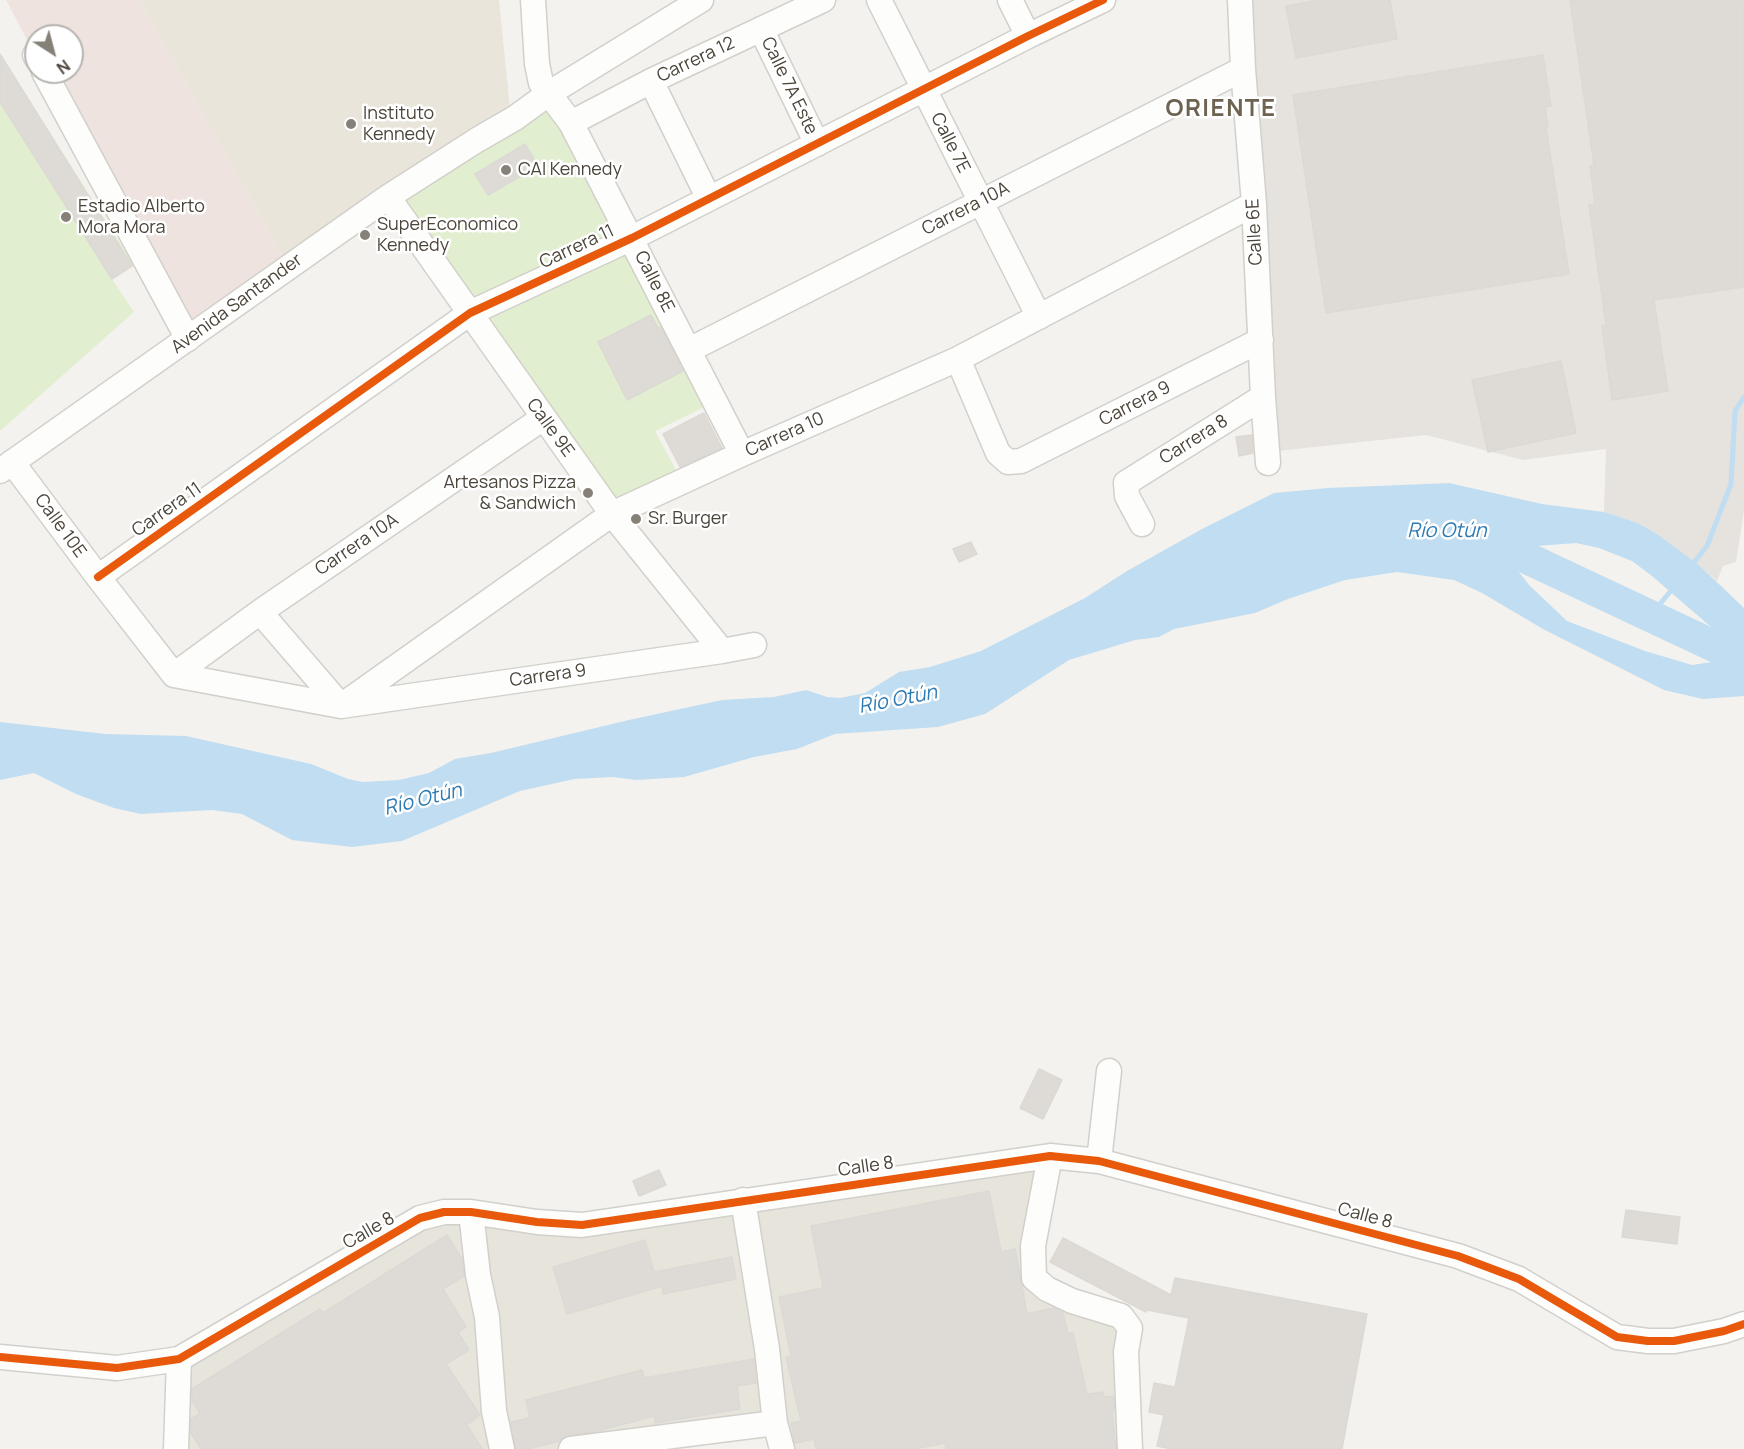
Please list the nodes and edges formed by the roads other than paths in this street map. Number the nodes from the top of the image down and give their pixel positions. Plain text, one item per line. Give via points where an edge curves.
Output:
1 (533, 0) edge
2 (675, 0) edge
3 (701, 0) edge
4 (823, 0) edge
5 (879, 0) edge
6 (1010, 0) edge
7 (1103, 0) edge
8 (1240, 0) edge
9 (761, 29) junction
10 (1028, 36) junction
11 (1243, 69) junction
12 (651, 81) junction
13 (50, 84) edge
14 (544, 89) junction
15 (923, 89) junction
16 (572, 123) junction
17 (817, 144) junction
18 (388, 197) junction
19 (709, 199) junction
20 (980, 202) junction
21 (1254, 204) junction
22 (632, 238) junction
23 (470, 313) junction
24 (1039, 317) junction
25 (188, 339) junction
26 (1261, 340) junction
27 (689, 350) junction
28 (958, 359) junction
29 (1263, 397) junction
30 (543, 418) junction
31 (742, 454) junction
32 (1268, 463) dead end
33 (6, 467) edge
34 (612, 514) junction
35 (1142, 524) dead end
36 (98, 577) junction
37 (260, 612) junction
38 (754, 645) dead end
39 (722, 651) junction
40 (174, 675) junction
41 (341, 706) junction
42 (1109, 1071) dead end
43 (1050, 1156) junction
44 (1099, 1161) junction
45 (743, 1200) junction
46 (471, 1212) junction
47 (1744, 1324) edge
48 (0, 1357) edge
49 (179, 1359) junction
50 (775, 1423) junction
51 (176, 1449) edge
52 (502, 1449) edge
53 (571, 1449) edge
54 (782, 1449) edge
55 (1130, 1449) edge

1 - 14 street via 537,64
2 - 14 street, Avenida Santander
3 - 14 street, Avenida Santander
4 - 9 street, Carrera 12
5 - 15 street, Calle 7E
6 - 10 street
7 - 10 street, Carrera 11
8 - 11 street, Calle 6E
9 - 12 street, Carrera 12
9 - 17 street, Calle 7A Este
10 - 15 street, Carrera 11
11 - 20 street, Carrera 10A
11 - 21 street, Calle 6E
12 - 16 street, Carrera 12
12 - 19 street
13 - 25 street
14 - 16 street, Calle 8E
14 - 18 street, Avenida Santander via 515,118
15 - 17 street, Carrera 11
15 - 20 street, Calle 7E
16 - 22 street, Calle 8E
17 - 19 street, Carrera 11
18 - 23 street, Calle 9E
18 - 25 street, Avenida Santander
19 - 22 street, Carrera 11
20 - 24 street, Calle 7E
20 - 27 street, Carrera 10A
21 - 24 street, Carrera 10
21 - 26 street, Calle 6E
22 - 23 street, Carrera 11
22 - 27 street, Calle 8E
23 - 30 street, Calle 9E
23 - 36 street, Carrera 11
24 - 28 street, Carrera 10
25 - 33 street, Avenida Santander
26 - 28 street, Carrera 9 via 1021,461 1008,462 998,453
26 - 29 street, Calle 6E
27 - 31 street, Calle 8E
28 - 31 street, Carrera 10
29 - 32 street, Calle 6E
29 - 35 street, Carrera 8 via 1126,483 1127,496
30 - 34 street, Calle 9E
30 - 37 street, Carrera 10A
31 - 34 street, Carrera 10
33 - 36 street, Calle 10E
34 - 39 street, Calle 9E
34 - 41 street, Carrera 10
36 - 40 street, Calle 10E
37 - 40 street, Carrera 10A
37 - 41 street
38 - 39 street, Carrera 9
39 - 41 street, Carrera 9
40 - 41 street, Carrera 9
42 - 44 street
43 - 44 street, Calle 8
43 - 45 street, Calle 8
43 - 55 street via 1033,1246 1034,1278 1072,1301 1121,1316 1130,1328 1126,1352
44 - 47 street, Calle 8 via 1458,1256 1519,1279 1617,1337 1674,1341
45 - 46 street, Calle 8 via 582,1225
45 - 50 street
46 - 49 street, Calle 8 via 444,1212 420,1218
46 - 52 street via 487,1317 494,1411
48 - 49 street, Calle 8 via 117,1368
49 - 51 street
50 - 53 street
50 - 54 street

